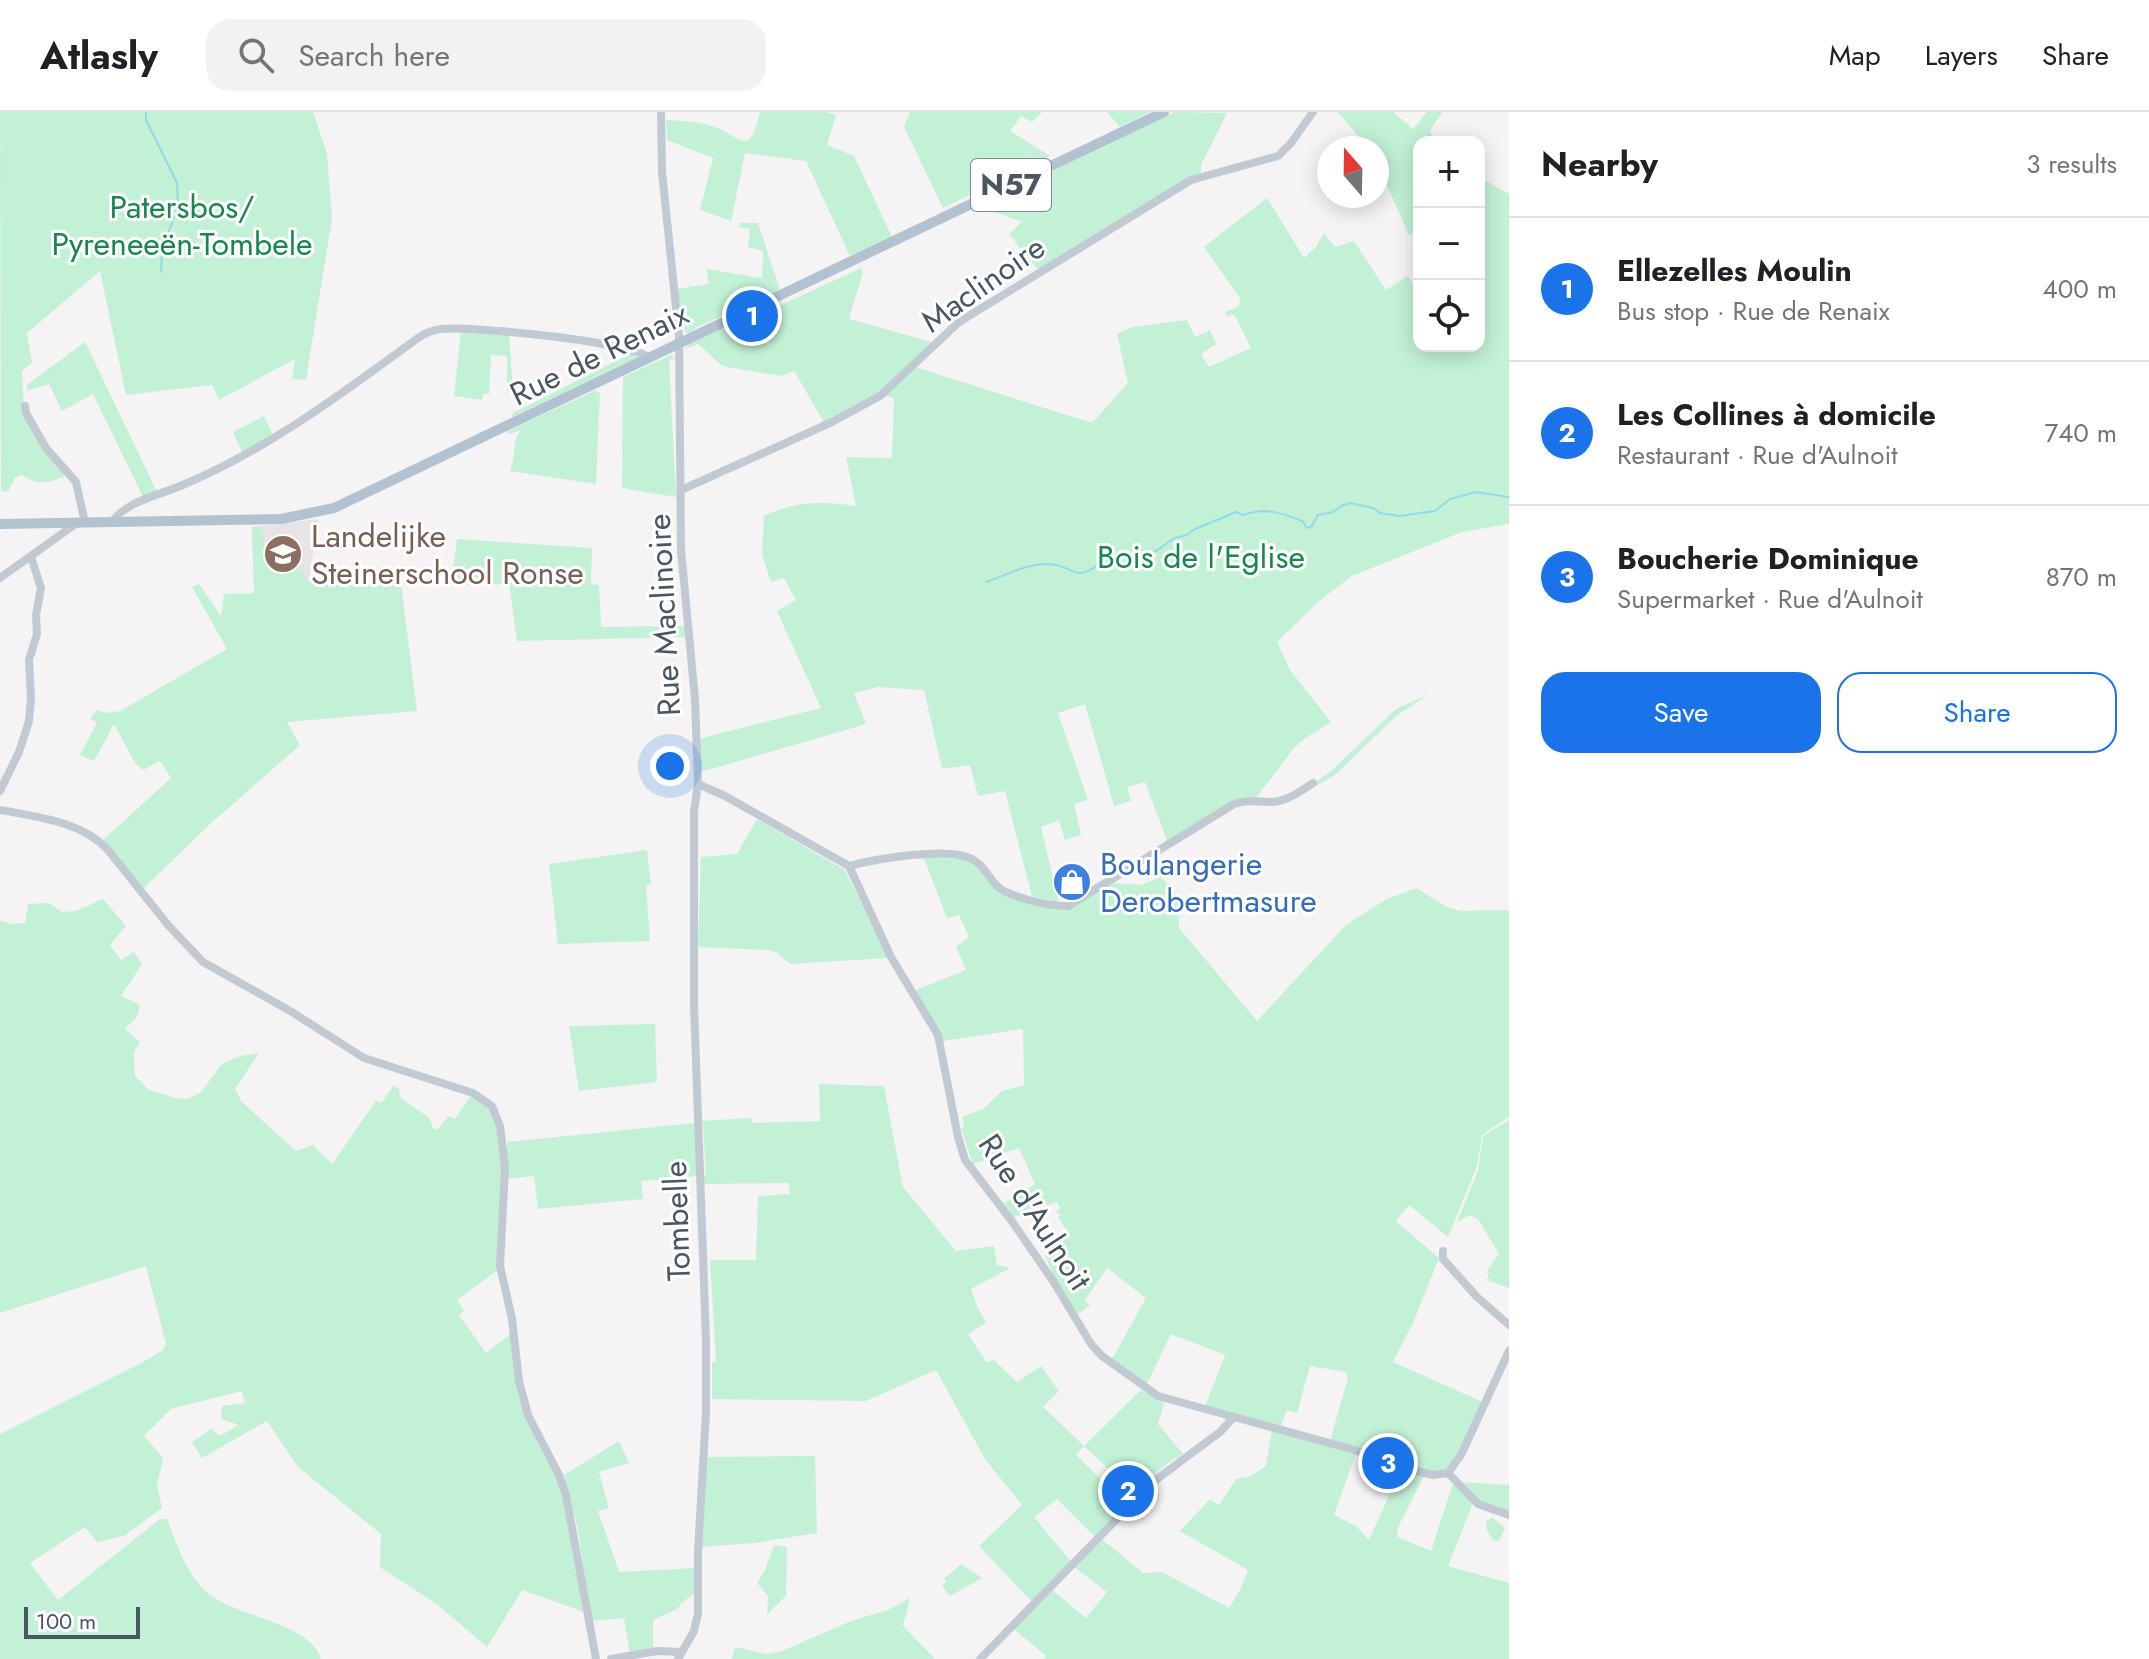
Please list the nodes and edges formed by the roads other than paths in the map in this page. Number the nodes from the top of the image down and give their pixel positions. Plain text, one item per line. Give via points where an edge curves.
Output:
1 (661, 112) edge
2 (1164, 112) edge
3 (1313, 112) edge
4 (680, 344) junction
5 (650, 358) junction
6 (25, 406) dead end
7 (806, 434) joint
8 (681, 490) junction
9 (81, 523) junction
10 (111, 523) junction
11 (0, 524) edge
12 (31, 557) junction
13 (0, 578) edge
14 (1313, 783) dead end
15 (698, 784) junction
16 (0, 791) edge
17 (0, 810) edge
18 (849, 866) junction
19 (1443, 1251) dead end
20 (1509, 1325) edge
21 (1509, 1351) edge
22 (1232, 1419) junction
23 (1448, 1473) junction
24 (1509, 1515) edge
25 (680, 1655) edge
26 (596, 1659) edge
27 (611, 1659) edge
28 (980, 1659) edge

1 - 4 street, Rue Maclinoire
2 - 4 main road, Rue de Renaix / N57
3 - 7 street, Maclinoire via 1278,156 1200,176 1142,209 959,322 880,396
4 - 5 main road, Rue de Renaix / N57
4 - 8 street, Rue Maclinoire
5 - 10 main road, Rue de Renaix / N57 via 314,514
5 - 10 street via 609,345 499,330 438,329 287,430 188,483 125,508
6 - 9 street via 46,448 76,482
7 - 8 street, Rue Maclinoire
8 - 15 street, Rue Maclinoire via 682,581
9 - 10 main road, N57
9 - 11 main road, N57
9 - 12 street
12 - 13 street
12 - 16 street via 41,588 29,660 29,721
14 - 18 street via 1273,802 1234,804 1063,907 1001,890 982,866 962,855 910,855
15 - 18 street
15 - 25 street, Tombelle via 694,987 706,1404 698,1613
17 - 26 street via 69,825 93,836 190,951 216,971 364,1058 450,1084 488,1102 498,1119 504,1155 500,1266 519,1381 528,1415 564,1488
18 - 22 street, Rue d'Aulnoit via 886,948 938,1035 965,1160 1053,1281 1091,1344 1158,1396
19 - 20 street via 1443,1259
21 - 23 street
22 - 23 street, Rue d'Aulnoit via 1427,1474
22 - 28 street via 1153,1482
23 - 24 street via 1472,1500
25 - 27 street via 657,1651

